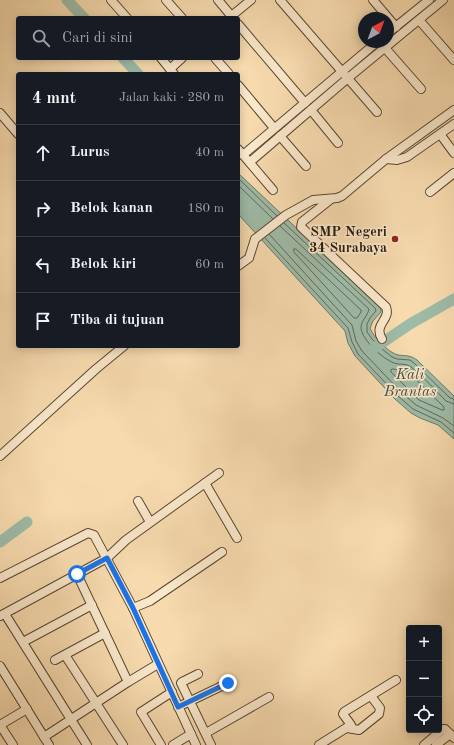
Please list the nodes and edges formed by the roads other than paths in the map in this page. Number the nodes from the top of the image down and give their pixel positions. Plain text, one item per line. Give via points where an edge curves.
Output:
1 (111, 0) edge
2 (166, 0) edge
3 (218, 0) edge
4 (251, 0) edge
5 (280, 0) edge
6 (373, 0) edge
7 (429, 0) edge
8 (443, 0) edge
9 (125, 16) edge
10 (180, 16) edge
11 (230, 16) edge
12 (232, 16) edge
13 (419, 20) junction
14 (240, 26) edge
15 (396, 26) joint
16 (394, 41) edge
17 (370, 48) edge
18 (385, 48) joint
19 (163, 60) edge
20 (180, 60) edge
21 (217, 60) edge
22 (454, 60) edge
23 (172, 71) edge
24 (342, 71) junction
25 (227, 72) edge
26 (348, 78) junction
27 (240, 87) edge
28 (421, 89) dead end
29 (304, 103) junction
30 (311, 110) junction
31 (454, 110) edge
32 (377, 112) dead end
33 (0, 113) edge
34 (454, 124) edge
35 (274, 128) junction
36 (16, 132) edge
37 (440, 134) junction
38 (280, 136) junction
39 (338, 143) dead end
40 (241, 152) edge
41 (454, 153) edge
42 (386, 159) junction
43 (250, 162) junction
44 (306, 166) dead end
45 (454, 174) edge
46 (273, 190) dead end
47 (430, 192) dead end
48 (331, 199) junction
49 (240, 265) edge
50 (382, 339) dead end
51 (121, 348) edge
52 (0, 456) edge
53 (219, 473) dead end
54 (205, 483) junction
55 (138, 501) dead end
56 (150, 522) junction
57 (237, 538) dead end
58 (222, 552) dead end
59 (107, 558) junction
60 (77, 574) junction
61 (0, 578) edge
62 (92, 605) junction
63 (138, 606) junction
64 (2, 615) edge
65 (105, 633) junction
66 (23, 642) junction
67 (65, 655) junction
68 (54, 660) dead end
69 (158, 664) junction
70 (0, 666) edge
71 (198, 674) dead end
72 (396, 680) dead end
73 (128, 682) junction
74 (228, 683) dead end
75 (172, 692) junction
76 (371, 696) junction
77 (269, 697) dead end
78 (96, 703) junction
79 (185, 704) junction
80 (27, 709) junction
81 (72, 720) junction
82 (0, 725) edge
83 (347, 728) junction
84 (206, 733) junction
85 (191, 734) junction
86 (449, 734) edge
87 (44, 737) junction
88 (13, 745) edge
89 (49, 745) edge
90 (87, 745) edge
91 (123, 745) edge
92 (161, 745) edge
93 (173, 745) edge
94 (196, 745) edge
95 (211, 745) edge
96 (319, 745) edge
97 (424, 745) edge
98 (436, 745) edge

1 - 9 street
2 - 10 street
3 - 11 street
4 - 12 street
5 - 24 street
6 - 15 street
7 - 15 street
8 - 13 street
13 - 16 street
13 - 22 street
14 - 29 street
17 - 24 street
18 - 26 street
18 - 28 street
19 - 23 street
20 - 23 street
21 - 25 street
24 - 26 street
24 - 29 street
26 - 30 street
26 - 32 street
27 - 35 street
29 - 35 street
30 - 38 street
30 - 39 street
31 - 42 street
33 - 36 street
34 - 37 street
35 - 40 street
37 - 41 street
37 - 42 street via 407,157 397,160
38 - 43 street
38 - 44 street
40 - 43 street
42 - 48 street via 342,196
43 - 46 street
45 - 47 street
48 - 49 street via 313,200 286,215 255,239 249,258
48 - 50 street via 302,222 301,227 386,307 387,314 379,329
51 - 52 street
53 - 54 street
54 - 56 street
54 - 57 street
55 - 56 street
56 - 59 street
58 - 63 street via 150,601
59 - 60 street
59 - 61 street via 94,535 88,533
59 - 63 street
60 - 62 street
60 - 64 street
62 - 65 street
62 - 66 street
63 - 69 street
64 - 66 street
65 - 67 street
65 - 73 street
66 - 81 street
67 - 68 street
67 - 78 street
69 - 73 street
69 - 75 street
70 - 80 street
71 - 79 street via 181,682
72 - 76 street
73 - 78 street
74 - 79 street
75 - 79 street
75 - 92 street via 141,713
76 - 83 street via 344,712 351,725
76 - 83 street via 380,708 379,714 358,730
77 - 84 street
78 - 81 street
78 - 91 street
79 - 84 street
79 - 85 street
80 - 82 street
80 - 87 street
81 - 87 street
81 - 90 street
82 - 88 street
83 - 96 street
84 - 95 street
85 - 93 street
85 - 94 street
86 - 97 street
86 - 98 street
87 - 89 street

